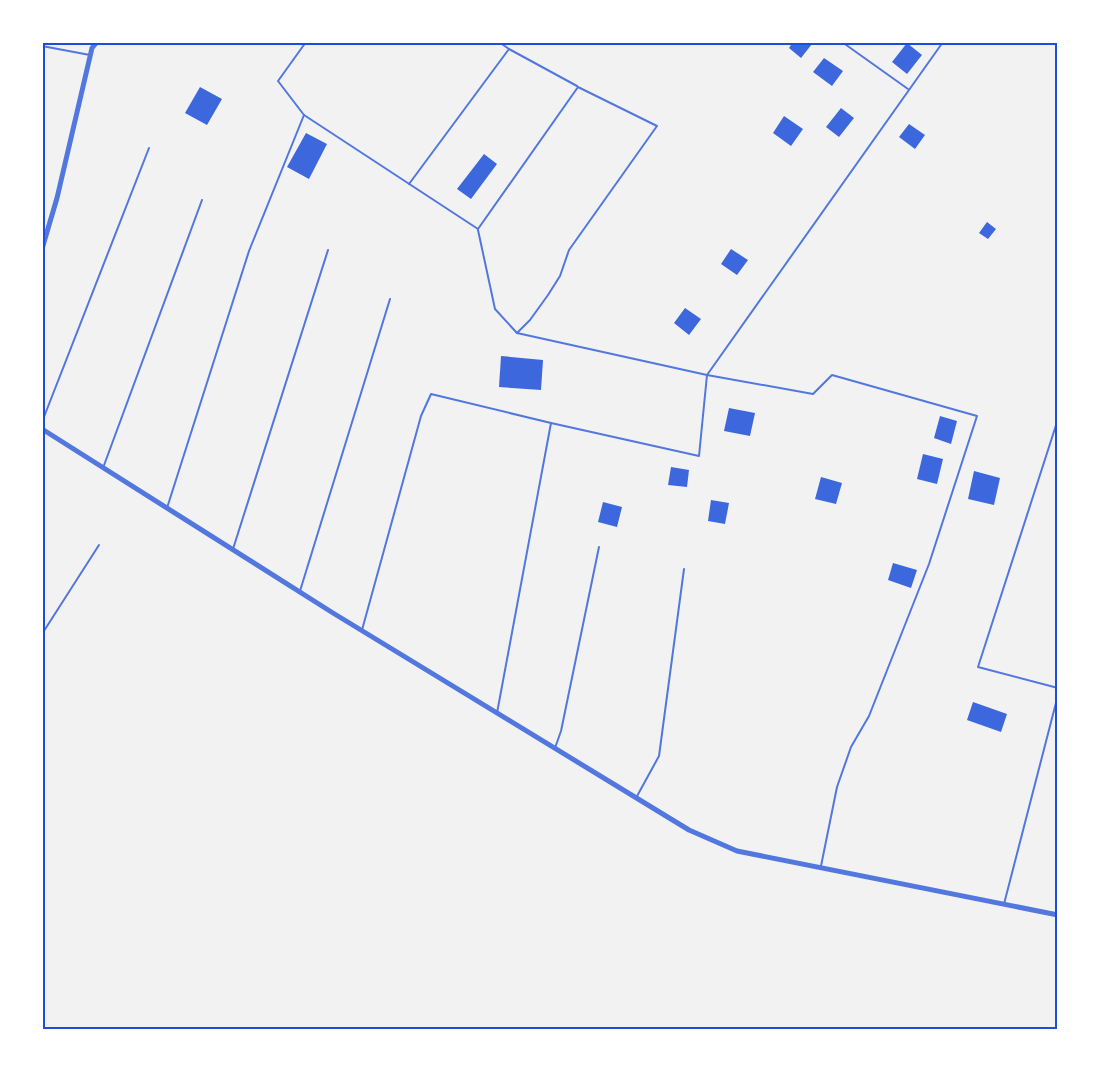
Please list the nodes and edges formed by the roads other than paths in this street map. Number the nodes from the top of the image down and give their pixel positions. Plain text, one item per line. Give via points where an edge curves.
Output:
1 (98, 42) edge
2 (306, 42) edge
3 (498, 42) edge
4 (842, 42) edge
5 (943, 42) edge
6 (42, 46) edge
7 (509, 49) junction
8 (90, 55) junction
9 (578, 87) junction
10 (908, 89) junction
11 (304, 115) junction
12 (149, 148) dead end
13 (409, 184) junction
14 (202, 200) dead end
15 (478, 229) junction
16 (42, 249) edge
17 (328, 250) dead end
18 (390, 298) dead end
19 (518, 333) junction
20 (707, 375) junction
21 (1058, 419) edge
22 (42, 422) edge
23 (551, 423) junction
24 (42, 429) edge
25 (103, 468) junction
26 (167, 508) junction
27 (99, 545) dead end
28 (599, 547) dead end
29 (233, 549) junction
30 (684, 568) dead end
31 (300, 592) junction
32 (362, 630) junction
33 (42, 634) edge
34 (1058, 688) edge
35 (1058, 695) edge
36 (497, 713) junction
37 (555, 748) junction
38 (636, 798) junction
39 (820, 868) junction
40 (1004, 904) junction
41 (1058, 915) edge

1 - 8 street
2 - 11 lane via 278,81
3 - 7 lane
4 - 10 lane
5 - 10 lane
6 - 8 lane
7 - 9 lane
7 - 13 lane
8 - 16 street
9 - 15 lane
9 - 19 lane via 657,126 569,250 560,276
10 - 20 lane
11 - 13 lane
11 - 26 lane via 249,251
12 - 22 lane
13 - 15 lane
14 - 25 lane
15 - 19 lane via 495,309
17 - 29 lane
18 - 31 lane
19 - 20 lane
20 - 23 lane via 699,456
20 - 39 lane via 813,394 832,375 977,416 929,564 837,787
21 - 34 lane via 978,667
23 - 32 lane via 431,394 421,416
23 - 36 lane
24 - 25 street
25 - 26 street
26 - 29 street
27 - 33 lane
28 - 37 lane
29 - 31 street
30 - 38 lane via 659,756
31 - 32 street
32 - 36 street
35 - 40 lane
36 - 37 street
37 - 38 street
38 - 39 street via 689,830 737,851
39 - 40 street
40 - 41 street

